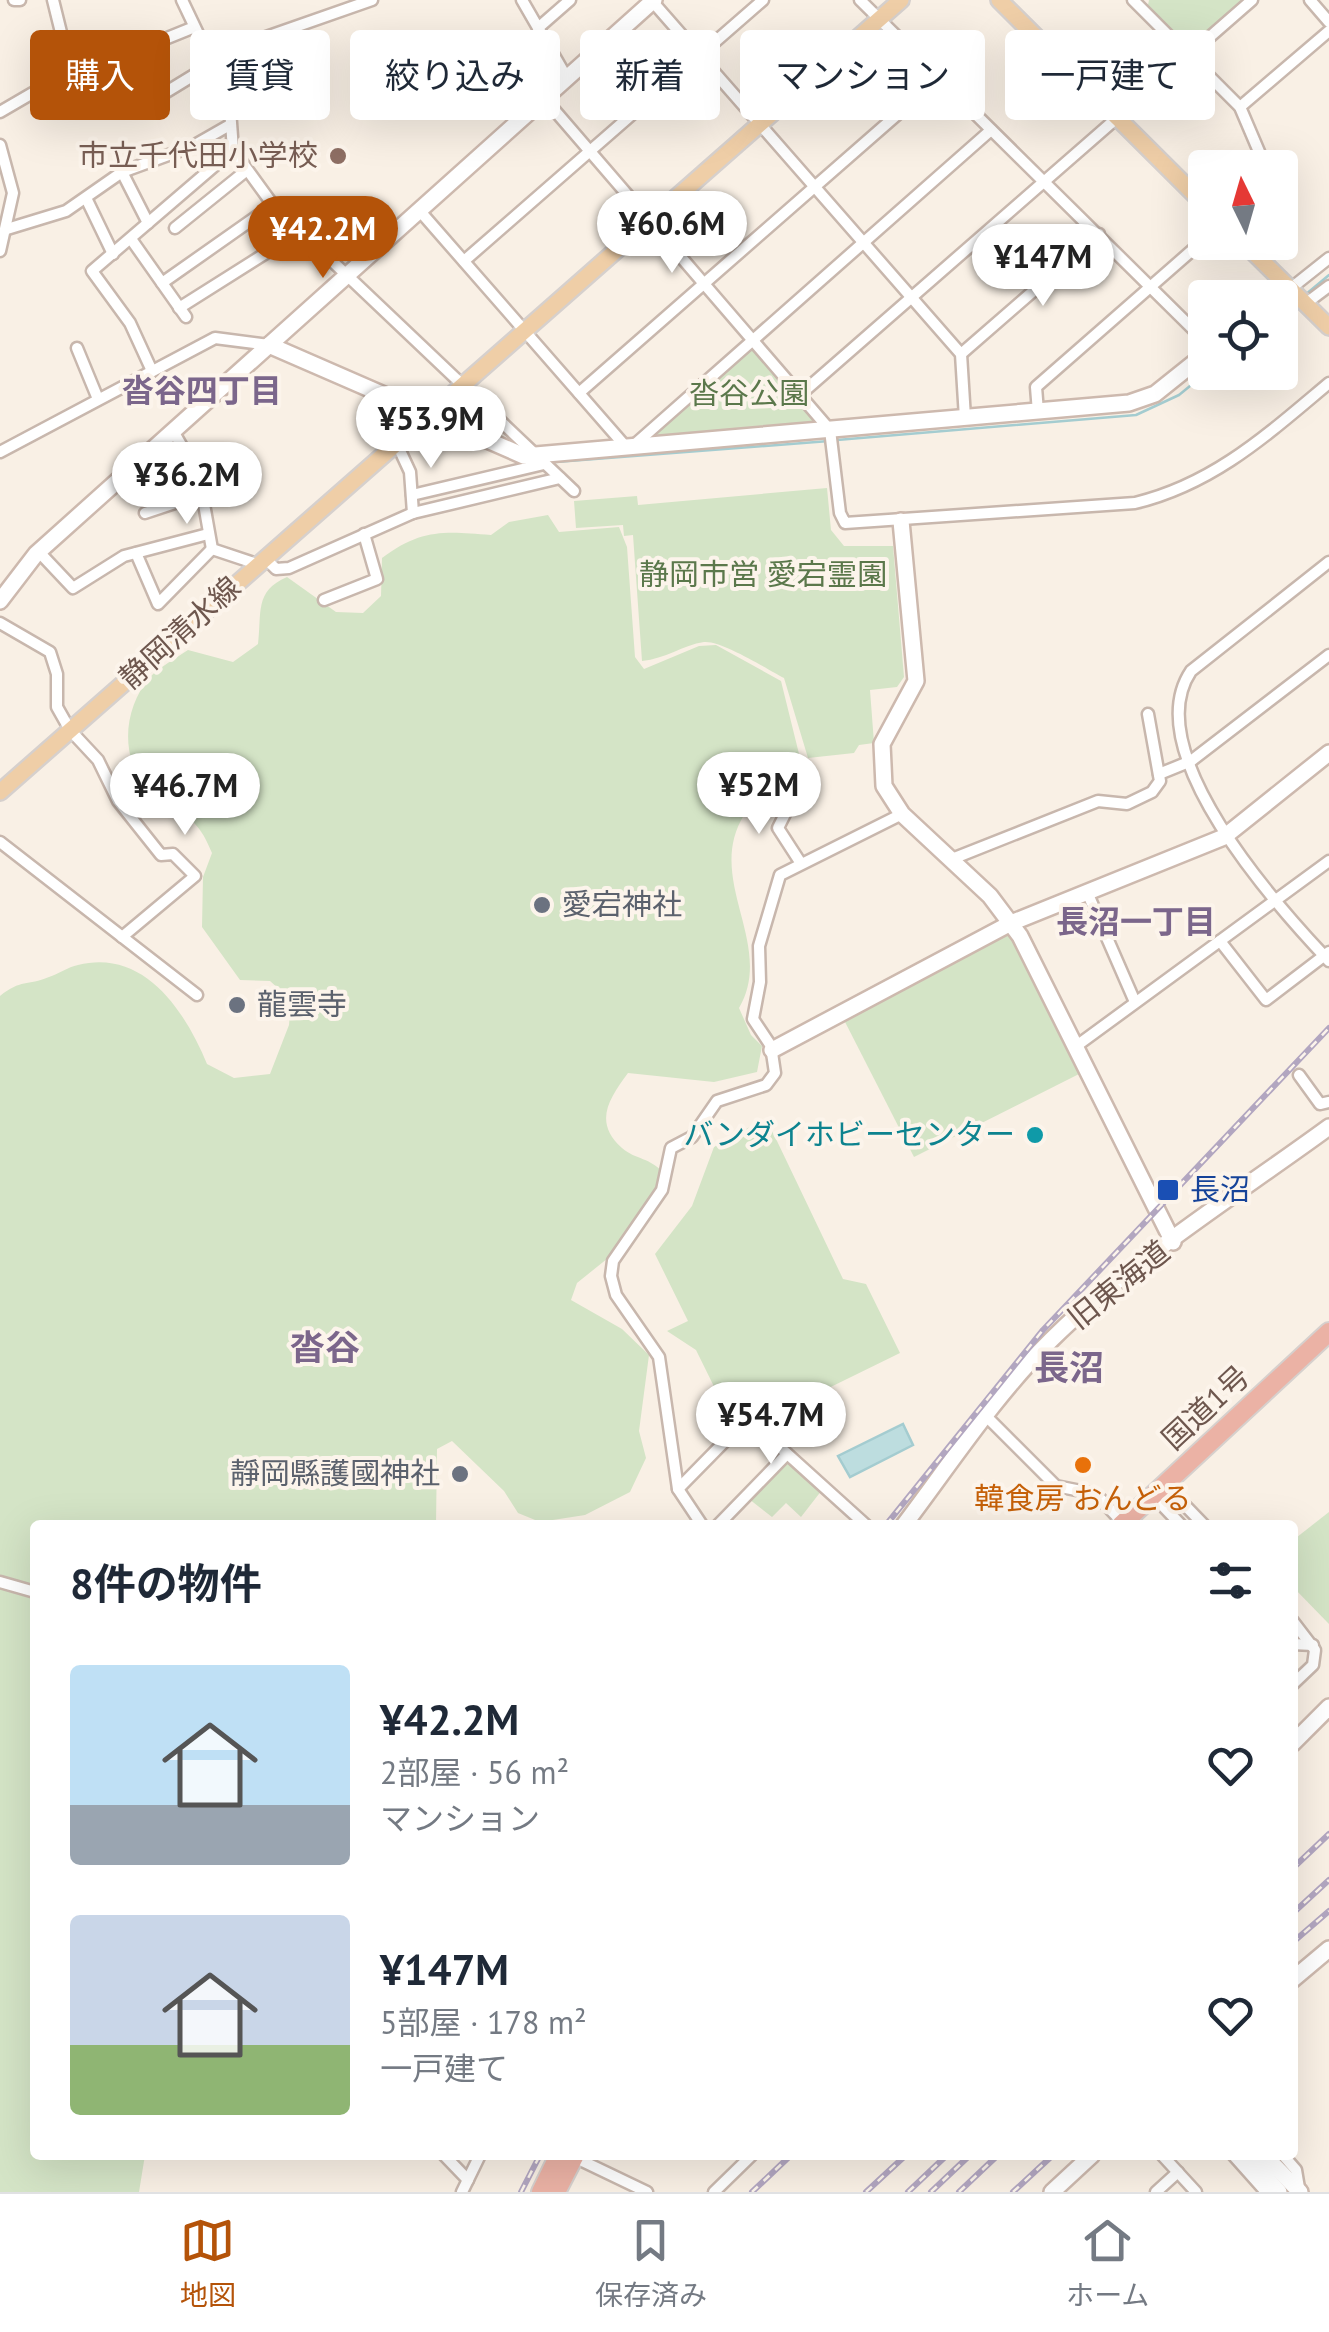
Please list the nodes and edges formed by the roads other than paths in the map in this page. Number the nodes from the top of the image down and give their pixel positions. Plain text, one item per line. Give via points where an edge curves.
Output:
1 (53, 0) edge
2 (182, 0) edge
3 (372, 0) edge
4 (522, 0) edge
5 (570, 0) edge
6 (763, 0) edge
7 (860, 0) edge
8 (901, 0) edge
9 (999, 0) edge
10 (1252, 0) edge
11 (1310, 0) edge
12 (653, 1) edge
13 (1137, 1) edge
14 (349, 4) edge
15 (880, 19) junction
16 (1329, 22) edge
17 (192, 28) joint
18 (538, 28) junction
19 (60, 30) edge
20 (284, 30) edge
21 (678, 30) edge
22 (891, 30) edge
23 (1030, 30) edge
24 (1166, 30) edge
25 (1329, 31) edge
26 (1215, 33) edge
27 (170, 37) edge
28 (720, 38) edge
29 (567, 78) junction
30 (720, 78) edge
31 (1215, 80) edge
32 (560, 84) edge
33 (30, 94) edge
34 (1240, 107) junction
35 (0, 112) edge
36 (560, 116) edge
37 (229, 120) edge
38 (519, 120) edge
39 (626, 120) edge
40 (890, 120) edge
41 (981, 120) edge
42 (1116, 120) edge
43 (1123, 120) edge
44 (759, 124) junction
45 (228, 126) junction
46 (991, 130) junction
47 (0, 145) edge
48 (232, 150) junction
49 (1258, 150) edge
50 (590, 151) junction
51 (248, 170) junction
52 (122, 172) junction
53 (1044, 182) junction
54 (814, 187) junction
55 (1188, 187) edge
56 (86, 198) junction
57 (273, 206) junction
58 (419, 210) junction
59 (650, 218) junction
60 (148, 223) junction
61 (6, 228) junction
62 (174, 228) dead end
63 (301, 232) junction
64 (1099, 234) junction
65 (130, 240) junction
66 (863, 242) junction
67 (0, 251) edge
68 (113, 254) junction
69 (1188, 254) edge
70 (1329, 258) edge
71 (1259, 260) edge
72 (464, 261) junction
73 (346, 275) junction
74 (1277, 280) edge
75 (162, 283) junction
76 (704, 283) junction
77 (1329, 286) edge
78 (1150, 287) junction
79 (1298, 290) edge
80 (1298, 294) edge
81 (912, 298) junction
82 (1298, 301) edge
83 (1188, 325) edge
84 (525, 328) junction
85 (1329, 328) edge
86 (754, 339) junction
87 (269, 345) junction
88 (78, 348) dead end
89 (961, 354) junction
90 (1188, 368) edge
91 (152, 371) junction
92 (1329, 383) edge
93 (460, 385) junction
94 (579, 393) junction
95 (802, 393) junction
96 (98, 399) junction
97 (1038, 412) junction
98 (428, 414) junction
99 (966, 418) junction
100 (174, 431) junction
101 (831, 432) junction
102 (397, 444) junction
103 (629, 447) junction
104 (0, 452) edge
105 (539, 459) junction
106 (560, 478) junction
107 (574, 492) dead end
108 (202, 494) junction
109 (412, 496) junction
110 (146, 513) dead end
111 (414, 513) junction
112 (901, 521) junction
113 (208, 534) junction
114 (364, 534) junction
115 (212, 548) junction
116 (38, 552) junction
117 (136, 553) junction
118 (261, 561) junction
119 (1327, 568) edge
120 (324, 600) dead end
121 (0, 601) edge
122 (0, 624) edge
123 (1324, 659) edge
124 (1329, 674) edge
125 (1148, 714) dead end
126 (70, 730) junction
127 (1329, 754) edge
128 (1191, 761) junction
129 (1159, 774) junction
130 (0, 792) edge
131 (788, 808) dead end
132 (902, 814) junction
133 (1224, 837) junction
134 (0, 842) edge
135 (952, 860) junction
136 (1329, 861) edge
137 (800, 862) junction
138 (1087, 892) junction
139 (1275, 902) junction
140 (1011, 922) junction
141 (122, 936) junction
142 (1220, 941) junction
143 (1328, 956) edge
144 (197, 995) dead end
145 (1135, 1002) junction
146 (1075, 1047) junction
147 (772, 1050) junction
148 (1298, 1074) dead end
149 (1329, 1102) edge
150 (1329, 1126) edge
151 (1173, 1242) junction
152 (1329, 1332) edge
153 (1329, 1348) edge
154 (986, 1416) junction
155 (787, 1454) junction
156 (678, 1489) junction
157 (1164, 1496) junction
158 (699, 1520) edge
159 (723, 1520) edge
160 (860, 1520) edge
161 (908, 1520) edge
162 (1124, 1520) edge
163 (1133, 1520) edge
164 (1178, 1520) edge
165 (1197, 1520) edge
166 (0, 1582) edge
167 (30, 1591) edge
168 (1298, 1627) edge
169 (1298, 1644) edge
170 (1313, 1645) junction
171 (1298, 1679) edge
172 (1329, 1707) edge
173 (1298, 1738) edge
174 (1329, 1949) edge
175 (1298, 1975) edge
176 (449, 2160) edge
177 (478, 2160) edge
178 (566, 2160) edge
179 (568, 2160) edge
180 (578, 2160) edge
181 (747, 2160) edge
182 (1087, 2160) edge
183 (1167, 2160) edge
184 (1238, 2160) edge
185 (1251, 2160) edge
186 (1269, 2160) edge
187 (1287, 2160) edge
188 (1178, 2172) junction
189 (468, 2180) junction
190 (462, 2192) edge
191 (540, 2192) edge
192 (556, 2192) edge
193 (647, 2192) edge
194 (714, 2192) edge
195 (1052, 2192) edge
196 (1156, 2192) edge
197 (1196, 2192) edge
198 (1266, 2192) edge
199 (1280, 2192) edge
200 (1300, 2192) edge

1 - 19 street
2 - 17 street
3 - 14 street
4 - 18 street
5 - 18 street
6 - 28 street
7 - 15 street
8 - 15 main road, 静岡清水線
9 - 23 main road
10 - 26 street
11 - 16 street
12 - 21 street
12 - 29 street
13 - 24 street
14 - 20 street
15 - 22 street
15 - 44 main road, 静岡清水線
17 - 27 street
18 - 29 street
25 - 34 street
29 - 32 street
30 - 44 street
31 - 34 street
33 - 35 street
34 - 49 street
36 - 50 street
37 - 45 street
38 - 58 street
39 - 50 street
40 - 54 street
41 - 46 street
42 - 53 street
43 - 55 main road
44 - 54 street
44 - 59 main road, 静岡清水線
45 - 48 street
45 - 52 street
46 - 53 street
46 - 66 street
47 - 61 street via 14,193
48 - 51 street
48 - 60 street
50 - 59 street
50 - 72 street
51 - 57 street
51 - 62 street
52 - 56 street
52 - 60 street
53 - 64 street
53 - 81 street
54 - 66 street
54 - 76 street
56 - 61 street via 66,211
56 - 68 street
57 - 63 street
57 - 75 street
58 - 72 street
58 - 73 street
59 - 76 street
59 - 84 main road, 静岡清水線
60 - 65 street
61 - 67 street
63 - 73 street
63 - 75 street via 182,313
64 - 78 street
64 - 89 street
65 - 68 street
65 - 75 street
66 - 81 street
66 - 86 street
68 - 91 street via 92,270 130,323
69 - 78 street
70 - 79 street
71 - 74 main road
72 - 84 street
73 - 87 street
73 - 93 street
76 - 86 street
76 - 94 street
77 - 80 street
78 - 83 street
78 - 97 street via 1036,387
81 - 89 street
81 - 95 street
82 - 85 main road
84 - 93 main road, 静岡清水線
84 - 94 street
86 - 95 street
86 - 103 street
87 - 91 street via 215,338
87 - 98 street
87 - 100 street
88 - 96 street
89 - 99 street
90 - 97 street via 1155,394 1129,404
91 - 96 street
92 - 112 street via 1234,462 1162,496
93 - 98 main road, 静岡清水線
93 - 105 street
94 - 103 street
95 - 101 street
96 - 104 street
97 - 99 street
98 - 102 main road, 静岡清水線
98 - 105 street
99 - 101 street
100 - 108 street
100 - 116 street
101 - 103 street
101 - 112 street via 845,522
102 - 109 street
102 - 118 main road, 静岡清水線
103 - 105 street
105 - 106 street
105 - 109 street
106 - 107 street
106 - 111 street
108 - 110 street
108 - 113 street
109 - 111 street
111 - 114 street
112 - 132 street via 916,681 886,734 881,757 884,786
113 - 115 street
113 - 117 street
114 - 118 street via 288,568
114 - 120 street via 377,580
115 - 117 street via 158,604
115 - 118 street
116 - 117 street via 73,588
116 - 121 street
118 - 126 main road, 静岡清水線
119 - 128 street via 1183,683 1178,723
122 - 126 street via 50,652 58,708
123 - 124 street
123 - 128 street
125 - 129 street
126 - 130 main road, 静岡清水線
126 - 141 street via 161,855 173,854 195,876
127 - 133 street
128 - 129 street
128 - 133 street
129 - 135 street via 1158,786 1127,804 1098,800
131 - 137 street via 778,828
132 - 135 street
132 - 137 street
133 - 138 street
133 - 139 street
134 - 141 street
135 - 140 street
136 - 139 street
137 - 147 street via 780,875 759,946 753,1018
138 - 140 street
138 - 145 street
139 - 142 street
139 - 143 street
140 - 146 street
140 - 147 street
141 - 144 street
142 - 143 street via 1266,1000
142 - 145 street
145 - 146 street
146 - 151 street
147 - 156 street via 771,1080 716,1101 692,1137 670,1148 662,1190 613,1261 616,1296 662,1368
148 - 149 street via 1320,1104
150 - 151 street, 旧東海道
151 - 154 street, 旧東海道 via 1054,1338
152 - 157 highway, 国道1号
153 - 157 highway, 国道1号
154 - 161 street, 旧東海道
154 - 162 street via 1056,1486 1096,1494
155 - 156 street via 752,1422
155 - 159 street
155 - 160 street
156 - 158 street
157 - 163 highway, 国道1号
157 - 164 street
157 - 165 street
166 - 167 street
168 - 170 street
169 - 170 street
170 - 171 street via 1313,1665
172 - 173 street
174 - 175 street
176 - 189 street
177 - 189 street
178 - 191 highway
179 - 192 highway
180 - 193 street
181 - 194 street
182 - 195 street
183 - 188 street
184 - 198 street
185 - 199 street
186 - 200 street
187 - 200 street
188 - 196 street
188 - 197 street
189 - 190 street

